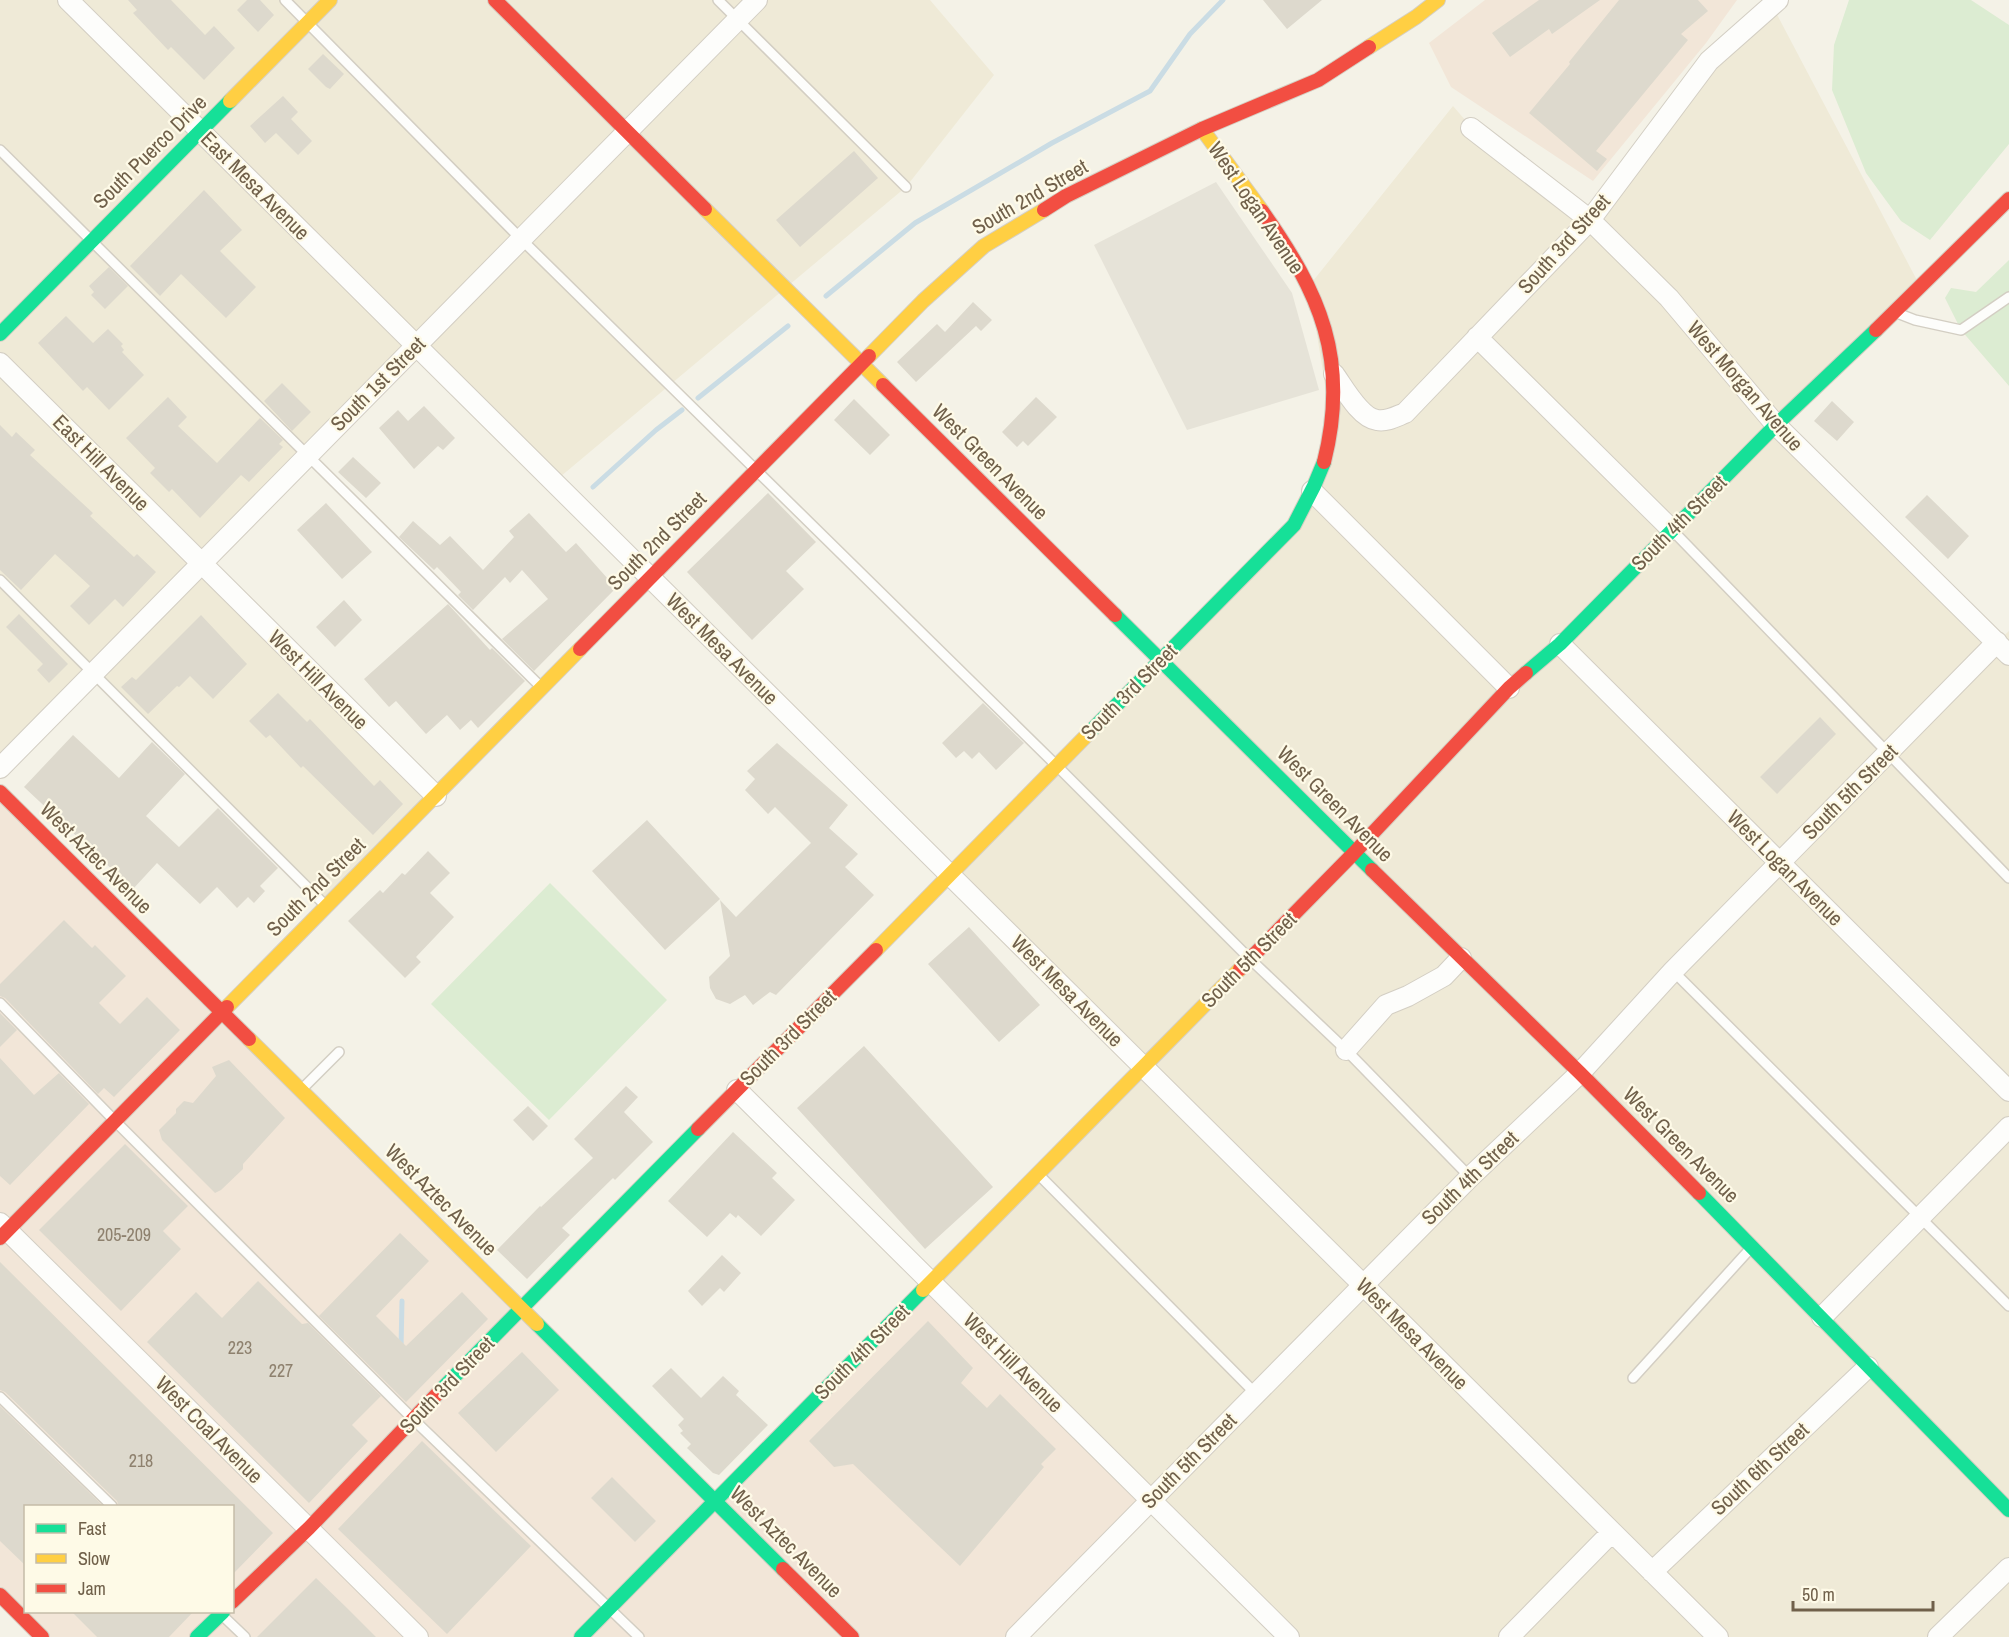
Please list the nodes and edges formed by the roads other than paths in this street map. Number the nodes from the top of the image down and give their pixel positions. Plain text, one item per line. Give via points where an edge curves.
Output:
1 (68, 0) edge
2 (285, 0) edge
3 (330, 0) edge
4 (495, 0) edge
5 (717, 0) edge
6 (757, 0) edge
7 (1438, 0) edge
8 (1778, 0) edge
9 (738, 20) junction
10 (308, 22) junction
11 (1472, 128) dead end
12 (1203, 129) junction
13 (200, 131) junction
14 (627, 131) junction
15 (0, 150) edge
16 (906, 187) dead end
17 (2009, 199) edge
18 (1590, 220) junction
19 (521, 239) junction
20 (93, 241) junction
21 (2009, 297) edge
22 (1895, 312) junction
23 (0, 334) edge
24 (1478, 337) junction
25 (416, 346) junction
26 (0, 363) edge
27 (862, 364) junction
28 (1334, 374) junction
29 (1776, 425) junction
30 (308, 456) junction
31 (1324, 462) joint
32 (756, 471) junction
33 (1312, 491) junction
34 (1672, 530) junction
35 (201, 563) junction
36 (650, 578) junction
37 (0, 580) edge
38 (1560, 644) junction
39 (2003, 648) edge
40 (1160, 660) junction
41 (93, 674) junction
42 (542, 688) junction
43 (1509, 688) junction
44 (1888, 753) junction
45 (1057, 766) junction
46 (0, 768) edge
47 (0, 792) edge
48 (436, 796) junction
49 (1354, 853) junction
50 (1780, 863) junction
51 (949, 874) junction
52 (2009, 878) edge
53 (326, 907) junction
54 (1461, 958) junction
55 (1250, 959) junction
56 (1673, 971) junction
57 (0, 1003) edge
58 (222, 1012) junction
59 (1346, 1050) junction
60 (339, 1052) dead end
61 (1143, 1067) junction
62 (1580, 1073) junction
63 (301, 1090) junction
64 (737, 1090) junction
65 (2009, 1091) edge
66 (115, 1121) junction
67 (2009, 1127) edge
68 (1038, 1174) junction
69 (1470, 1177) junction
70 (1921, 1217) junction
71 (3, 1230) edge
72 (1752, 1247) junction
73 (931, 1282) junction
74 (1363, 1285) junction
75 (2009, 1306) edge
76 (521, 1309) junction
77 (1822, 1317) junction
78 (1868, 1367) junction
79 (1634, 1378) dead end
80 (1256, 1394) junction
81 (0, 1397) edge
82 (413, 1419) junction
83 (1151, 1500) junction
84 (715, 1501) junction
85 (111, 1505) edge
86 (2009, 1510) edge
87 (309, 1528) junction
88 (1612, 1532) junction
89 (2009, 1568) edge
90 (1652, 1572) junction
91 (0, 1595) edge
92 (234, 1600) edge
93 (610, 1607) junction
94 (219, 1613) edge
95 (221, 1613) edge
96 (42, 1637) edge
97 (197, 1637) edge
98 (245, 1637) edge
99 (418, 1637) edge
100 (581, 1637) edge
101 (639, 1637) edge
102 (852, 1637) edge
103 (1016, 1637) edge
104 (1289, 1637) edge
105 (1509, 1637) edge
106 (1718, 1637) edge
107 (1938, 1637) edge

1 - 13 street, East Mesa Avenue
2 - 10 lane
3 - 10 main road, South Puerco Drive
4 - 14 main road, West Green Avenue
5 - 9 lane
6 - 9 street, South 1st Street
7 - 12 main road, South 2nd Street via 1318,80
8 - 18 street, South 3rd Street via 1709,61
9 - 14 street, South 1st Street
9 - 16 lane
10 - 13 main road, South Puerco Drive
10 - 19 lane
11 - 18 street, West Morgan Avenue
12 - 27 main road, South 2nd Street via 1066,196 984,246
12 - 28 main road, West Logan Avenue via 1282,239 1309,286 1328,336
13 - 20 main road, South Puerco Drive
13 - 25 street, East Mesa Avenue
14 - 19 street, South 1st Street
14 - 27 main road, West Green Avenue
15 - 20 lane
17 - 22 main road, South 4th Street
18 - 24 street, South 3rd Street
18 - 29 street, West Morgan Avenue via 1669,298
19 - 25 street, South 1st Street
19 - 32 lane
20 - 23 main road, South Puerco Drive
20 - 30 lane
21 - 22 lane via 1961,330
22 - 29 main road, South 4th Street
24 - 28 street, South 3rd Street via 1405,413 1389,420 1365,415
24 - 34 street
25 - 30 street, South 1st Street
25 - 36 street, West Mesa Avenue
26 - 35 street, East Hill Avenue
27 - 32 main road, South 2nd Street
27 - 40 main road, West Green Avenue
28 - 31 main road, West Logan Avenue via 1332,428
29 - 34 main road, South 4th Street
29 - 39 street, West Morgan Avenue
30 - 35 street, South 1st Street
30 - 42 lane
31 - 33 main road, South 3rd Street
32 - 36 main road, South 2nd Street
32 - 45 lane
33 - 40 main road, South 3rd Street via 1294,525
33 - 43 street
34 - 38 main road, South 4th Street
34 - 44 lane
35 - 41 street, South 1st Street
35 - 48 street, West Hill Avenue
36 - 42 main road, South 2nd Street
36 - 51 street, West Mesa Avenue
37 - 41 lane
38 - 43 main road, South 4th Street
38 - 50 street, West Logan Avenue
39 - 44 street, South 5th Street
40 - 45 main road, South 3rd Street
40 - 49 main road, West Green Avenue
41 - 46 street, South 1st Street
41 - 53 lane
42 - 48 main road, South 2nd Street
43 - 49 main road, South 4th Street
44 - 50 street, South 5th Street
44 - 52 lane
45 - 51 main road, South 3rd Street
45 - 55 lane
47 - 58 main road, West Aztec Avenue
48 - 53 main road, South 2nd Street
49 - 54 main road, West Green Avenue
49 - 55 main road, South 5th Street
50 - 56 street, South 5th Street
50 - 65 street, West Logan Avenue
51 - 61 street, West Mesa Avenue
51 - 64 main road, South 3rd Street
53 - 58 main road, South 2nd Street
54 - 59 street via 1443,976 1386,1005
54 - 62 main road, West Green Avenue
55 - 59 lane
55 - 61 main road, South 5th Street
56 - 62 street, South 5th Street
56 - 70 lane
57 - 66 lane
58 - 63 main road, West Aztec Avenue
58 - 66 main road, South 2nd Street
59 - 69 lane
60 - 63 lane
61 - 68 main road, South 4th Street
61 - 74 street, West Mesa Avenue
62 - 69 street, South 4th Street
62 - 72 main road, West Green Avenue
63 - 76 main road, West Aztec Avenue
64 - 73 street, West Hill Avenue
64 - 76 main road, South 3rd Street
66 - 71 main road, South 2nd Street
66 - 82 lane
67 - 70 street
68 - 73 main road, South 4th Street
68 - 80 lane
69 - 74 street, South 4th Street
70 - 75 lane
70 - 77 street
71 - 87 street, West Coal Avenue
72 - 77 main road, West Green Avenue
72 - 79 lane
73 - 83 street, West Hill Avenue
73 - 84 main road, South 4th Street
74 - 80 street, South 5th Street
74 - 88 street, West Mesa Avenue
76 - 82 main road, South 3rd Street
76 - 84 main road, West Aztec Avenue
77 - 78 main road, West Green Avenue
78 - 86 main road, West Green Avenue
78 - 90 street, South 6th Street
80 - 83 street, South 5th Street
81 - 85 lane
82 - 87 main road, South 3rd Street
82 - 93 lane
83 - 103 street, South 5th Street
83 - 104 street, West Hill Avenue
84 - 93 main road, South 4th Street
84 - 102 main road, West Aztec Avenue
87 - 92 main road, South 3rd Street
87 - 99 street, West Coal Avenue
88 - 90 street, West Mesa Avenue
88 - 105 street
89 - 107 street
90 - 106 street, West Mesa Avenue
91 - 96 main road
93 - 100 main road, South 4th Street
93 - 101 lane
94 - 97 main road
95 - 98 lane

